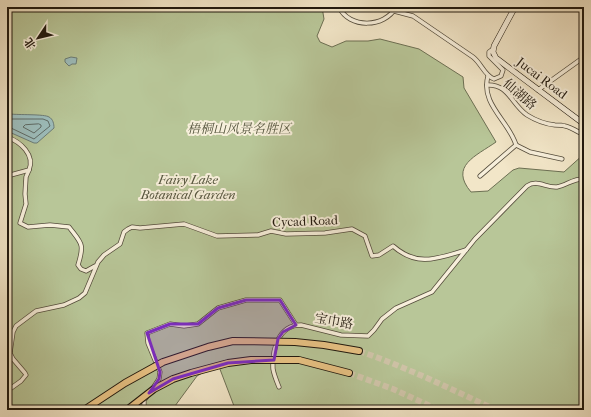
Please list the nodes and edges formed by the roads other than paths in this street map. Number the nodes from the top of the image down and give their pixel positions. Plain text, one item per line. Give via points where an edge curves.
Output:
1 (339, 7) edge
2 (515, 7) edge
3 (395, 9) edge
4 (493, 48) junction
5 (584, 57) edge
6 (488, 76) junction
7 (487, 85) junction
8 (538, 90) junction
9 (584, 124) edge
10 (584, 135) edge
11 (7, 137) edge
12 (516, 145) junction
13 (562, 159) dead end
14 (29, 170) junction
15 (7, 176) edge
16 (480, 176) dead end
17 (584, 179) edge
18 (466, 250) junction
19 (95, 266) junction
20 (296, 325) junction
21 (359, 351) tunnel mouth
22 (349, 374) tunnel mouth
23 (279, 387) dead end
24 (7, 391) edge
25 (84, 410) edge
26 (127, 410) edge
27 (144, 410) edge

1 - 3 street via 348,18 359,23 376,22
2 - 4 street
3 - 6 street via 413,16 473,57
4 - 6 street via 489,56 503,73 496,79
4 - 8 street, Jucai Road via 496,58
5 - 8 street
6 - 7 street
7 - 10 street, 仙湖路 via 495,84 502,88 527,115 543,123 565,126
7 - 12 street via 487,94
8 - 9 street, Jucai Road
11 - 14 street via 24,148 29,155
12 - 13 street via 530,152
12 - 16 street
14 - 15 street
14 - 19 street via 26,204 20,223 28,227 69,227 81,241 78,265 86,271
17 - 18 street, 宝巾路 via 552,187 531,183
18 - 19 street, Cycad Road via 432,259 416,259 402,254 393,246 379,255 372,256 365,236 352,229 325,233 286,234 271,231 258,235 217,236 184,224 132,227 124,232 120,244 101,258
18 - 20 street, 宝巾路 via 432,292 396,308 382,319 368,336 341,335
19 - 24 street via 82,297 60,307 36,311 16,326 10,353 26,375
20 - 23 street via 282,332 278,338 273,370
20 - 27 street, 宝巾路 via 280,300 246,300 218,308 198,324 170,324 148,333 148,343 160,372 159,379 144,400
21 - 25 highway, bridge via 295,342 233,342 208,347 163,362
22 - 26 highway, bridge via 299,360 251,360 228,363 173,379 154,389

